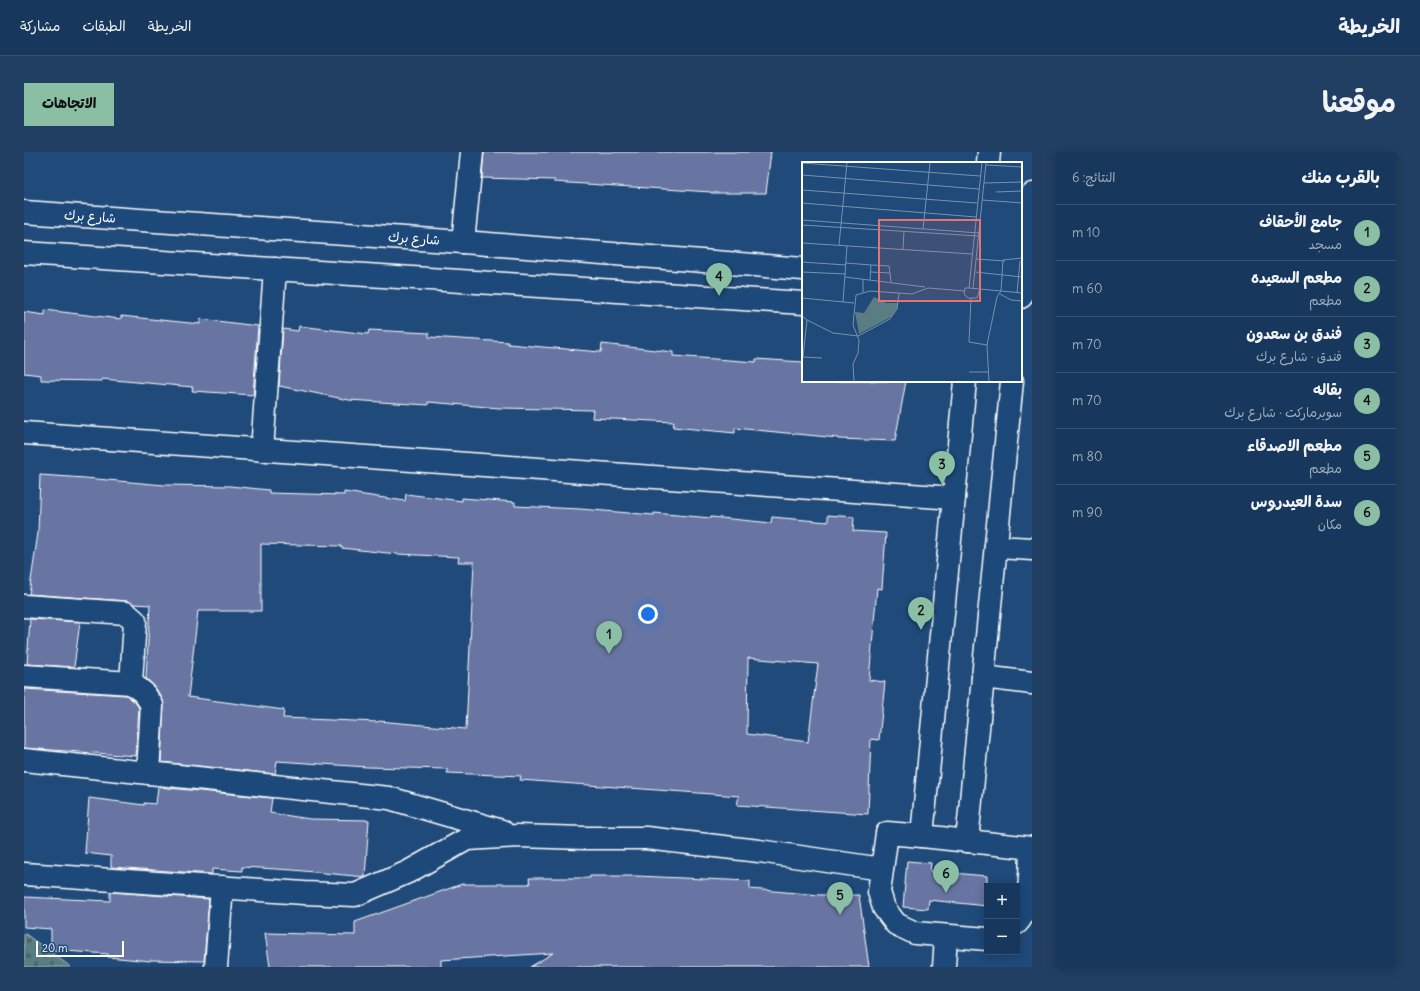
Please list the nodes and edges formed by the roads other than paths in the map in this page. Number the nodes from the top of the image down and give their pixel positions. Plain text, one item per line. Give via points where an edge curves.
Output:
1 (472, 152) edge
2 (989, 152) edge
3 (988, 162) edge
4 (1032, 194) edge
5 (24, 212) edge
6 (463, 242) junction
7 (24, 252) edge
8 (276, 269) junction
9 (802, 269) edge
10 (1022, 281) edge
11 (802, 303) edge
12 (965, 382) edge
13 (1012, 382) edge
14 (24, 433) edge
15 (262, 450) junction
16 (954, 498) junction
17 (996, 547) junction
18 (1032, 549) edge
19 (24, 606) edge
20 (24, 676) edge
21 (983, 678) junction
22 (1032, 682) edge
23 (131, 683) junction
24 (24, 760) edge
25 (148, 773) junction
26 (518, 836) junction
27 (922, 836) junction
28 (967, 841) junction
29 (1032, 848) edge
30 (882, 869) junction
31 (24, 874) edge
32 (222, 887) junction
33 (1020, 920) edge
34 (946, 936) junction
35 (984, 940) edge
36 (216, 967) edge
37 (944, 967) edge

1 - 6 street
2 - 3 street
4 - 10 street
5 - 6 street, شارع برك
6 - 9 street, شارع برك
7 - 8 street
8 - 11 street
8 - 15 street
12 - 16 street
13 - 17 street
14 - 15 street
15 - 16 street
16 - 27 street
17 - 18 street
17 - 21 street
19 - 23 street via 126,613 136,621
20 - 23 street
21 - 22 street
21 - 28 street
23 - 25 street via 144,692 152,705
24 - 25 street
25 - 26 street via 389,798
26 - 30 street via 646,838
26 - 32 street via 468,839 408,872 355,895
27 - 28 street
27 - 30 street via 887,833
28 - 29 street
29 - 33 street via 1027,903
30 - 34 street via 879,892 884,908 896,924 915,933
31 - 32 street
32 - 36 street
34 - 35 street
34 - 37 street

